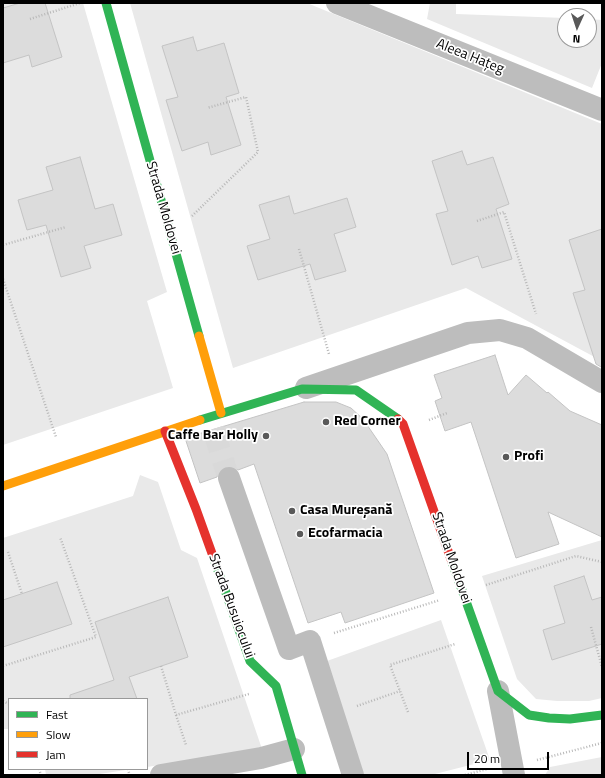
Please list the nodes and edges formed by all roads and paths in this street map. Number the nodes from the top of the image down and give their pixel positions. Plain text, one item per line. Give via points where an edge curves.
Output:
1 (80, 3) edge
2 (106, 3) edge
3 (337, 3) edge
4 (30, 19) dead end
5 (207, 108) dead end
6 (602, 110) edge
7 (191, 217) dead end
8 (477, 221) dead end
9 (66, 227) dead end
10 (3, 245) edge
11 (299, 249) dead end
12 (3, 279) edge
13 (538, 320) dead end
14 (330, 356) dead end
15 (602, 382) edge
16 (302, 389) junction
17 (447, 413) dead end
18 (426, 421) dead end
19 (215, 422) junction
20 (165, 431) junction
21 (56, 437) dead end
22 (228, 475) tunnel mouth
23 (3, 486) edge
24 (60, 537) dead end
25 (8, 552) dead end
26 (602, 562) edge
27 (481, 587) dead end
28 (22, 594) dead end
29 (444, 599) dead end
30 (592, 627) dead end
31 (310, 641) junction
32 (458, 643) dead end
33 (3, 666) edge
34 (160, 666) dead end
35 (602, 667) edge
36 (276, 686) junction
37 (400, 691) junction
38 (498, 691) junction
39 (408, 712) dead end
40 (334, 714) junction
41 (176, 715) junction
42 (602, 715) edge
43 (602, 743) edge
44 (187, 749) dead end
45 (294, 749) junction
46 (533, 761) dead end
47 (492, 768) dead end
48 (128, 770) edge
49 (129, 773) dead end
50 (161, 775) edge
51 (302, 775) edge
52 (353, 775) edge
53 (465, 775) edge
54 (514, 775) edge

1 - 4 path
2 - 19 street, Strada Moldovei
3 - 6 street, Aleea Hațeg
5 - 7 path via 246,97 258,152
8 - 13 path via 504,212
9 - 10 path
11 - 14 path
12 - 21 path
15 - 16 street, Strada Moldovei via 528,338 500,330 468,333
16 - 19 street, Strada Moldovei
16 - 38 street, Strada Moldovei via 356,390 403,424
17 - 18 path
19 - 20 street, Strada Moldovei
20 - 23 street, Strada Moldovei
20 - 36 street, Strada Busuiocului via 196,509 250,661
22 - 31 street via 289,648
24 - 33 path via 96,637
25 - 28 path
26 - 27 path via 576,556
29 - 31 path
30 - 35 path
31 - 40 street
32 - 37 path via 390,665
34 - 41 path
36 - 41 path
36 - 45 street
37 - 39 path
37 - 40 path
38 - 42 street, Strada Moldovei via 528,716 570,719
38 - 54 street
40 - 52 street
41 - 44 path
43 - 46 path
45 - 50 street via 261,758
45 - 51 street
47 - 53 path
48 - 49 path

